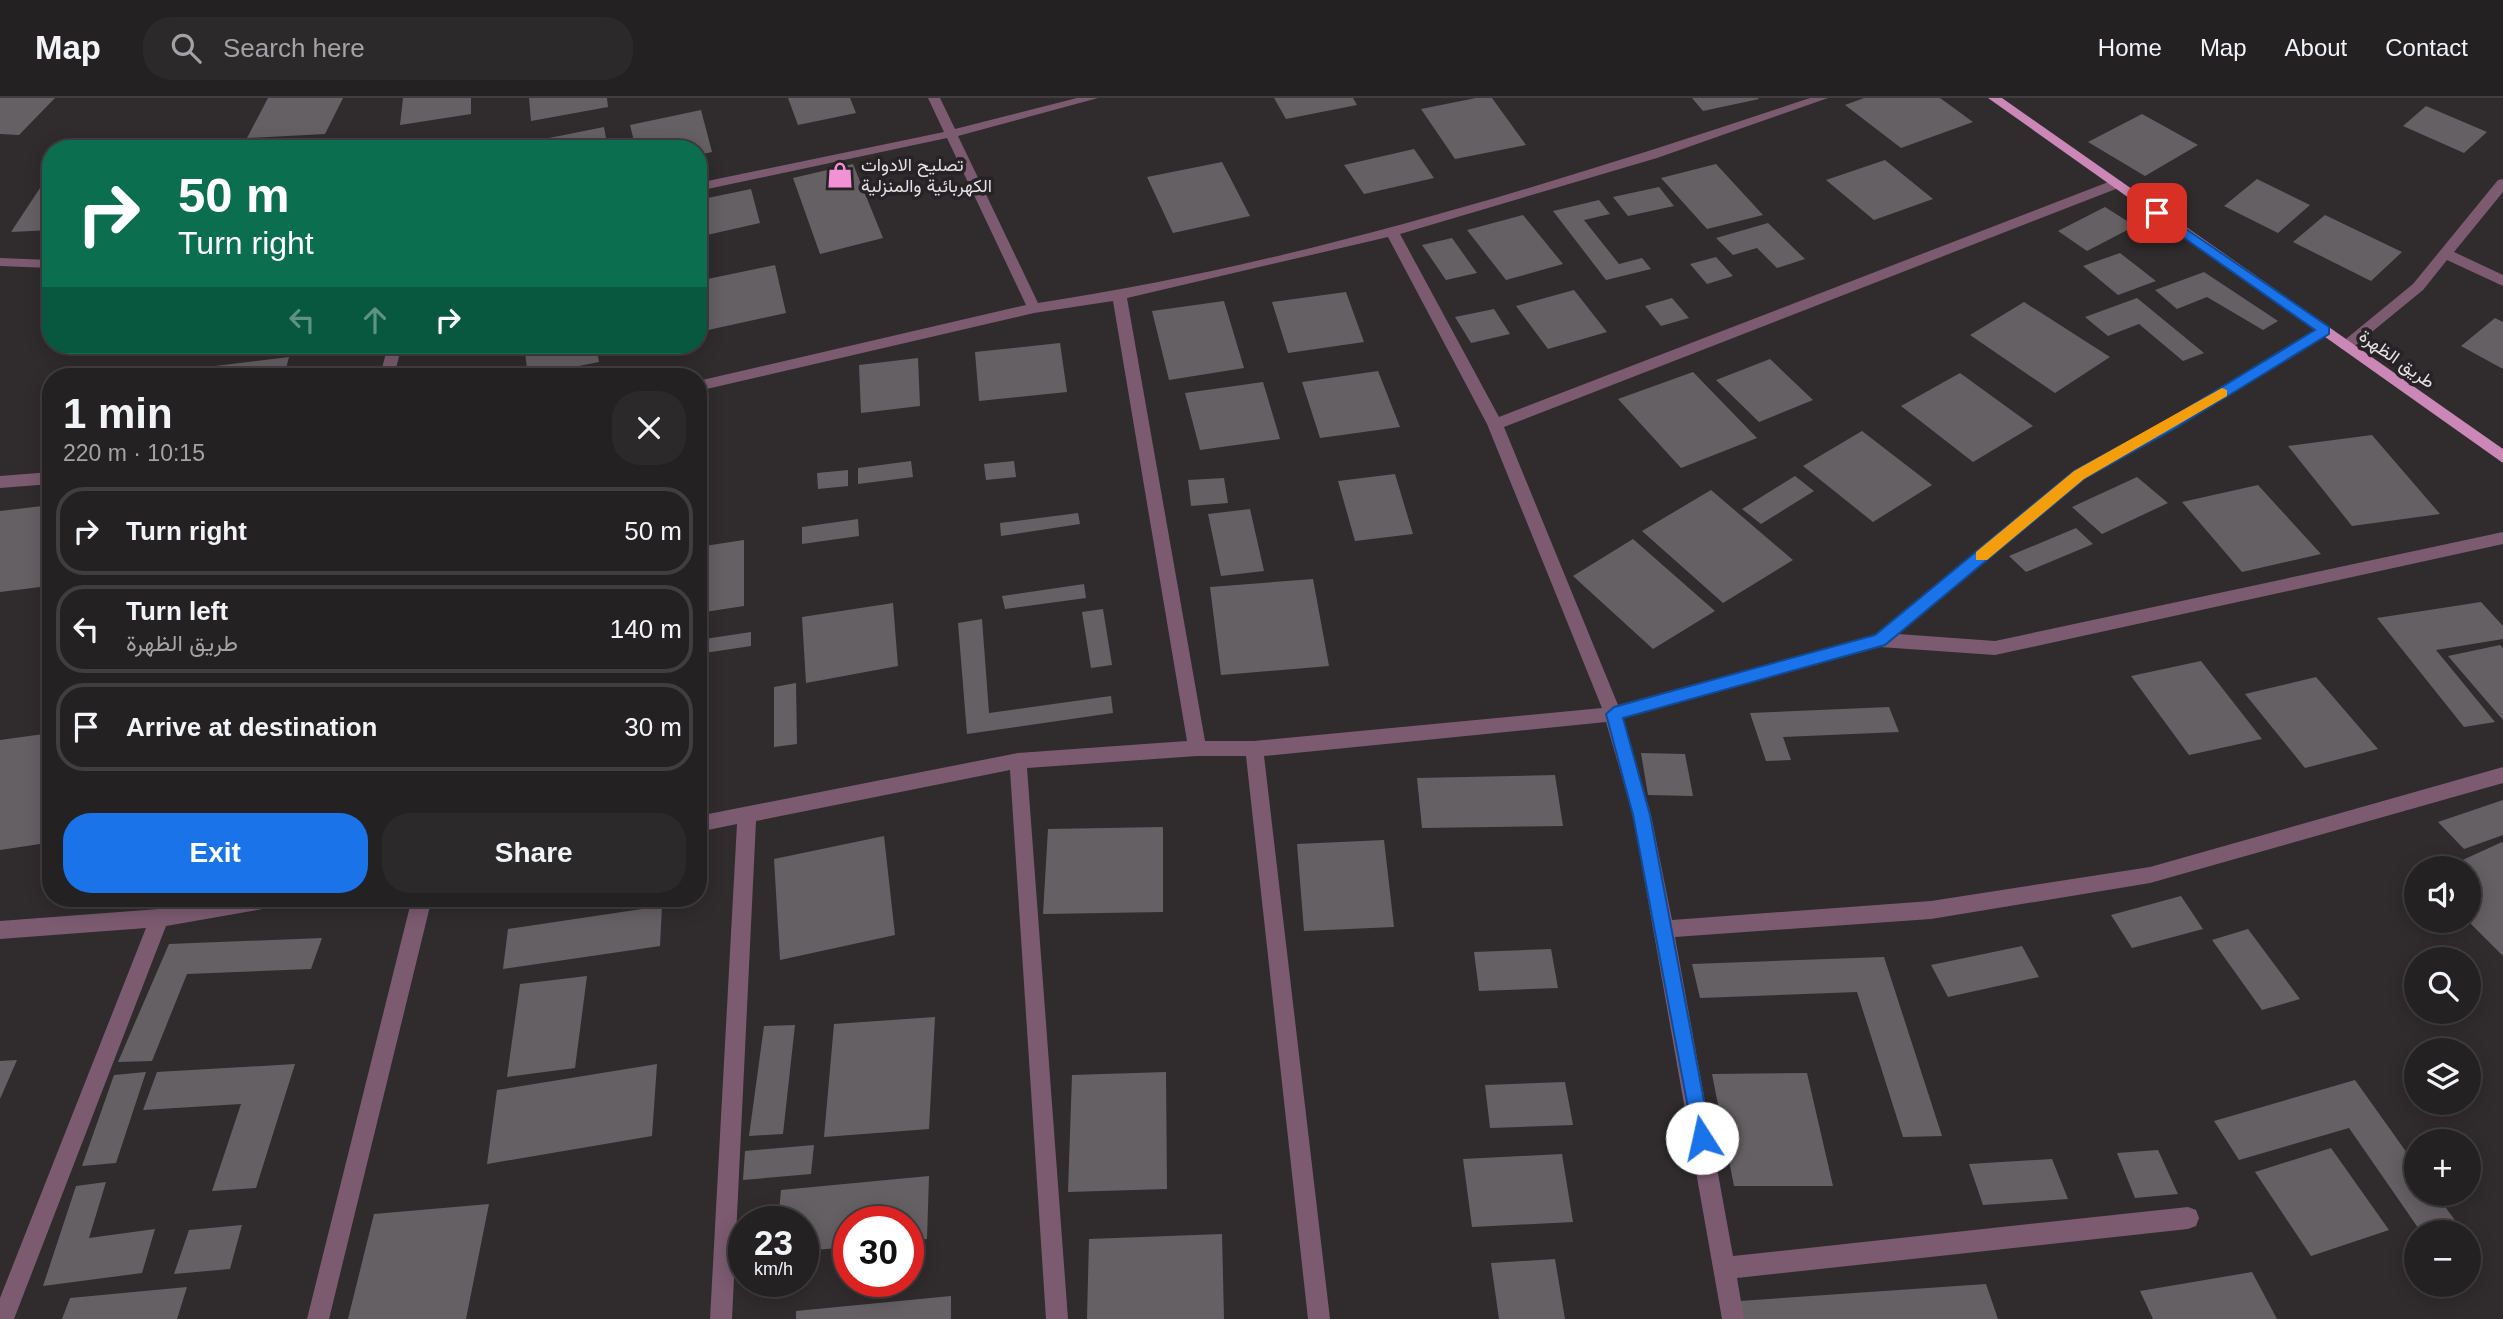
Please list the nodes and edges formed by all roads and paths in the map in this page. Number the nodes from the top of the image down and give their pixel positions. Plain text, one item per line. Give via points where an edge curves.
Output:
1 (934, 98) edge
2 (1092, 98) edge
3 (1822, 98) edge
4 (1994, 98) edge
5 (950, 134) junction
6 (2503, 183) edge
7 (2116, 184) junction
8 (707, 185) edge
9 (1392, 232) junction
10 (2446, 254) junction
11 (0, 262) edge
12 (42, 264) edge
13 (2503, 281) edge
14 (1119, 295) junction
15 (1034, 309) junction
16 (2324, 330) junction
17 (2346, 346) junction
18 (707, 384) edge
19 (1495, 424) junction
20 (2503, 457) edge
21 (42, 479) edge
22 (0, 481) edge
23 (2503, 538) edge
24 (1880, 640) junction
25 (1614, 714) junction
26 (1197, 748) junction
27 (1254, 749) junction
28 (1017, 761) junction
29 (2503, 775) edge
30 (747, 814) junction
31 (707, 822) edge
32 (209, 907) edge
33 (420, 907) edge
34 (159, 918) junction
35 (1664, 929) junction
36 (0, 930) edge
37 (2188, 1218) dead end
38 (1725, 1268) junction
39 (3, 1319) edge
40 (317, 1319) edge
41 (721, 1319) edge
42 (1057, 1319) edge
43 (1318, 1319) edge
44 (1733, 1319) edge

1 - 5 street
2 - 5 street
3 - 9 street via 1652,155
4 - 7 main road, طريق الظهرة
5 - 8 street
5 - 15 street
6 - 10 street
7 - 16 main road, طريق الظهرة
7 - 19 street
9 - 14 street
9 - 19 street
10 - 13 street
10 - 17 street via 2418,287
11 - 12 street
14 - 15 street
14 - 26 street
15 - 18 street
16 - 17 main road, طريق الظهرة
16 - 24 street via 2079,475
17 - 20 main road, طريق الظهرة
19 - 25 street
21 - 22 street
23 - 24 street via 1995,648
24 - 25 street
25 - 27 street
25 - 35 street via 1642,815
26 - 27 street
26 - 28 street
27 - 43 street
28 - 30 street
28 - 42 street
29 - 35 street via 2150,875 1931,910
30 - 31 street
30 - 41 street
32 - 34 street
33 - 40 street
34 - 36 street
34 - 39 street
35 - 38 street
37 - 38 street
38 - 44 street

